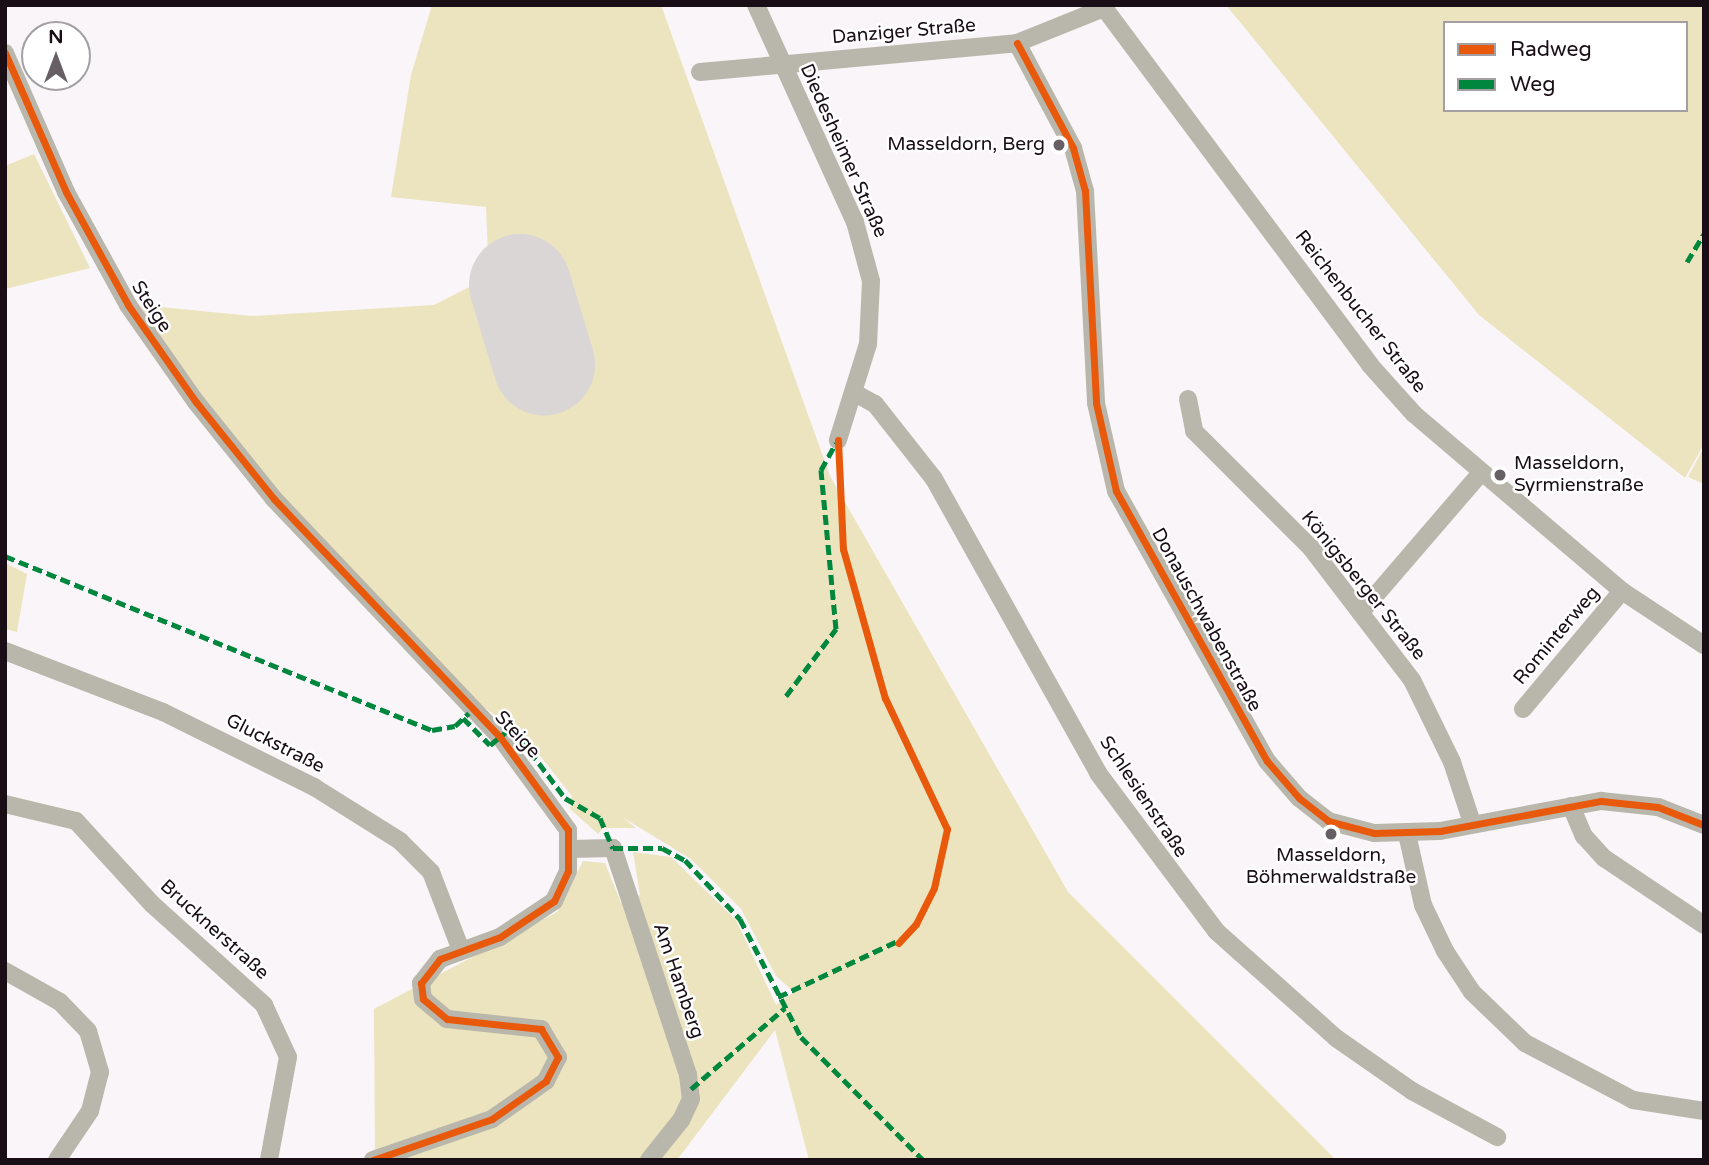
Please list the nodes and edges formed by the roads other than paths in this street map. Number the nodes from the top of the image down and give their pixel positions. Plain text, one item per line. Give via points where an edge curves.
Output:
1 (755, 5) edge
2 (1103, 6) edge
3 (1017, 43) junction
4 (5, 53) edge
5 (782, 65) junction
6 (700, 72) dead end
7 (853, 392) junction
8 (1188, 399) dead end
9 (838, 440) dead end
10 (1479, 475) junction
11 (1622, 592) junction
12 (1362, 611) junction
13 (1704, 645) edge
14 (5, 651) edge
15 (1523, 709) dead end
16 (5, 804) edge
17 (1571, 806) junction
18 (1472, 823) junction
19 (1704, 825) edge
20 (1407, 834) junction
21 (570, 849) junction
22 (1704, 925) edge
23 (461, 950) junction
24 (5, 971) edge
25 (1704, 1111) edge
26 (1497, 1137) dead end
27 (57, 1160) edge
28 (268, 1160) edge
29 (373, 1160) edge
30 (649, 1160) edge

1 - 5 street, Diedesheimer Straße
2 - 3 street, Danziger Straße
2 - 10 street, Reichenbucher Straße via 1370,365
3 - 5 street, Danziger Straße
3 - 20 street, Donauschwabenstraße via 1073,148 1085,191 1096,402 1116,491 1283,779 1328,821
4 - 21 street, Steige via 66,192 128,305 196,402 274,499 536,779 560,810
5 - 6 street, Danziger Straße
5 - 7 street, Diedesheimer Straße via 855,222 872,281 872,317
7 - 9 street, Diedesheimer Straße
7 - 26 street, Schlesienstraße via 875,404 934,479 1097,773 1216,931 1336,1038 1412,1091
8 - 12 street, Königsberger Straße via 1194,431 1311,548
10 - 11 street, Reichenbucher Straße
10 - 12 street
11 - 13 street, Reichenbucher Straße
11 - 15 street, Rominterweg
12 - 18 street, Königsberger Straße via 1412,680 1452,762
14 - 23 street, Gluckstraße via 163,712 314,787 400,841 431,872
16 - 28 street, Brucknerstraße via 76,821 152,904 264,1005 288,1057
17 - 18 street, Donauschwabenstraße
17 - 19 street, Donauschwabenstraße via 1628,802
17 - 22 street via 1584,836 1604,858
18 - 20 street, Donauschwabenstraße
20 - 25 street via 1423,905 1445,951 1472,992 1525,1043 1633,1100
21 - 23 street via 554,901 530,922
21 - 30 street, Am Hamberg via 613,848 688,1075 691,1099 681,1120
23 - 29 street via 440,959 421,982 433,1012 526,1023 541,1029 558,1057 546,1081 492,1119
24 - 27 street via 60,1002 88,1031 100,1072 90,1111

